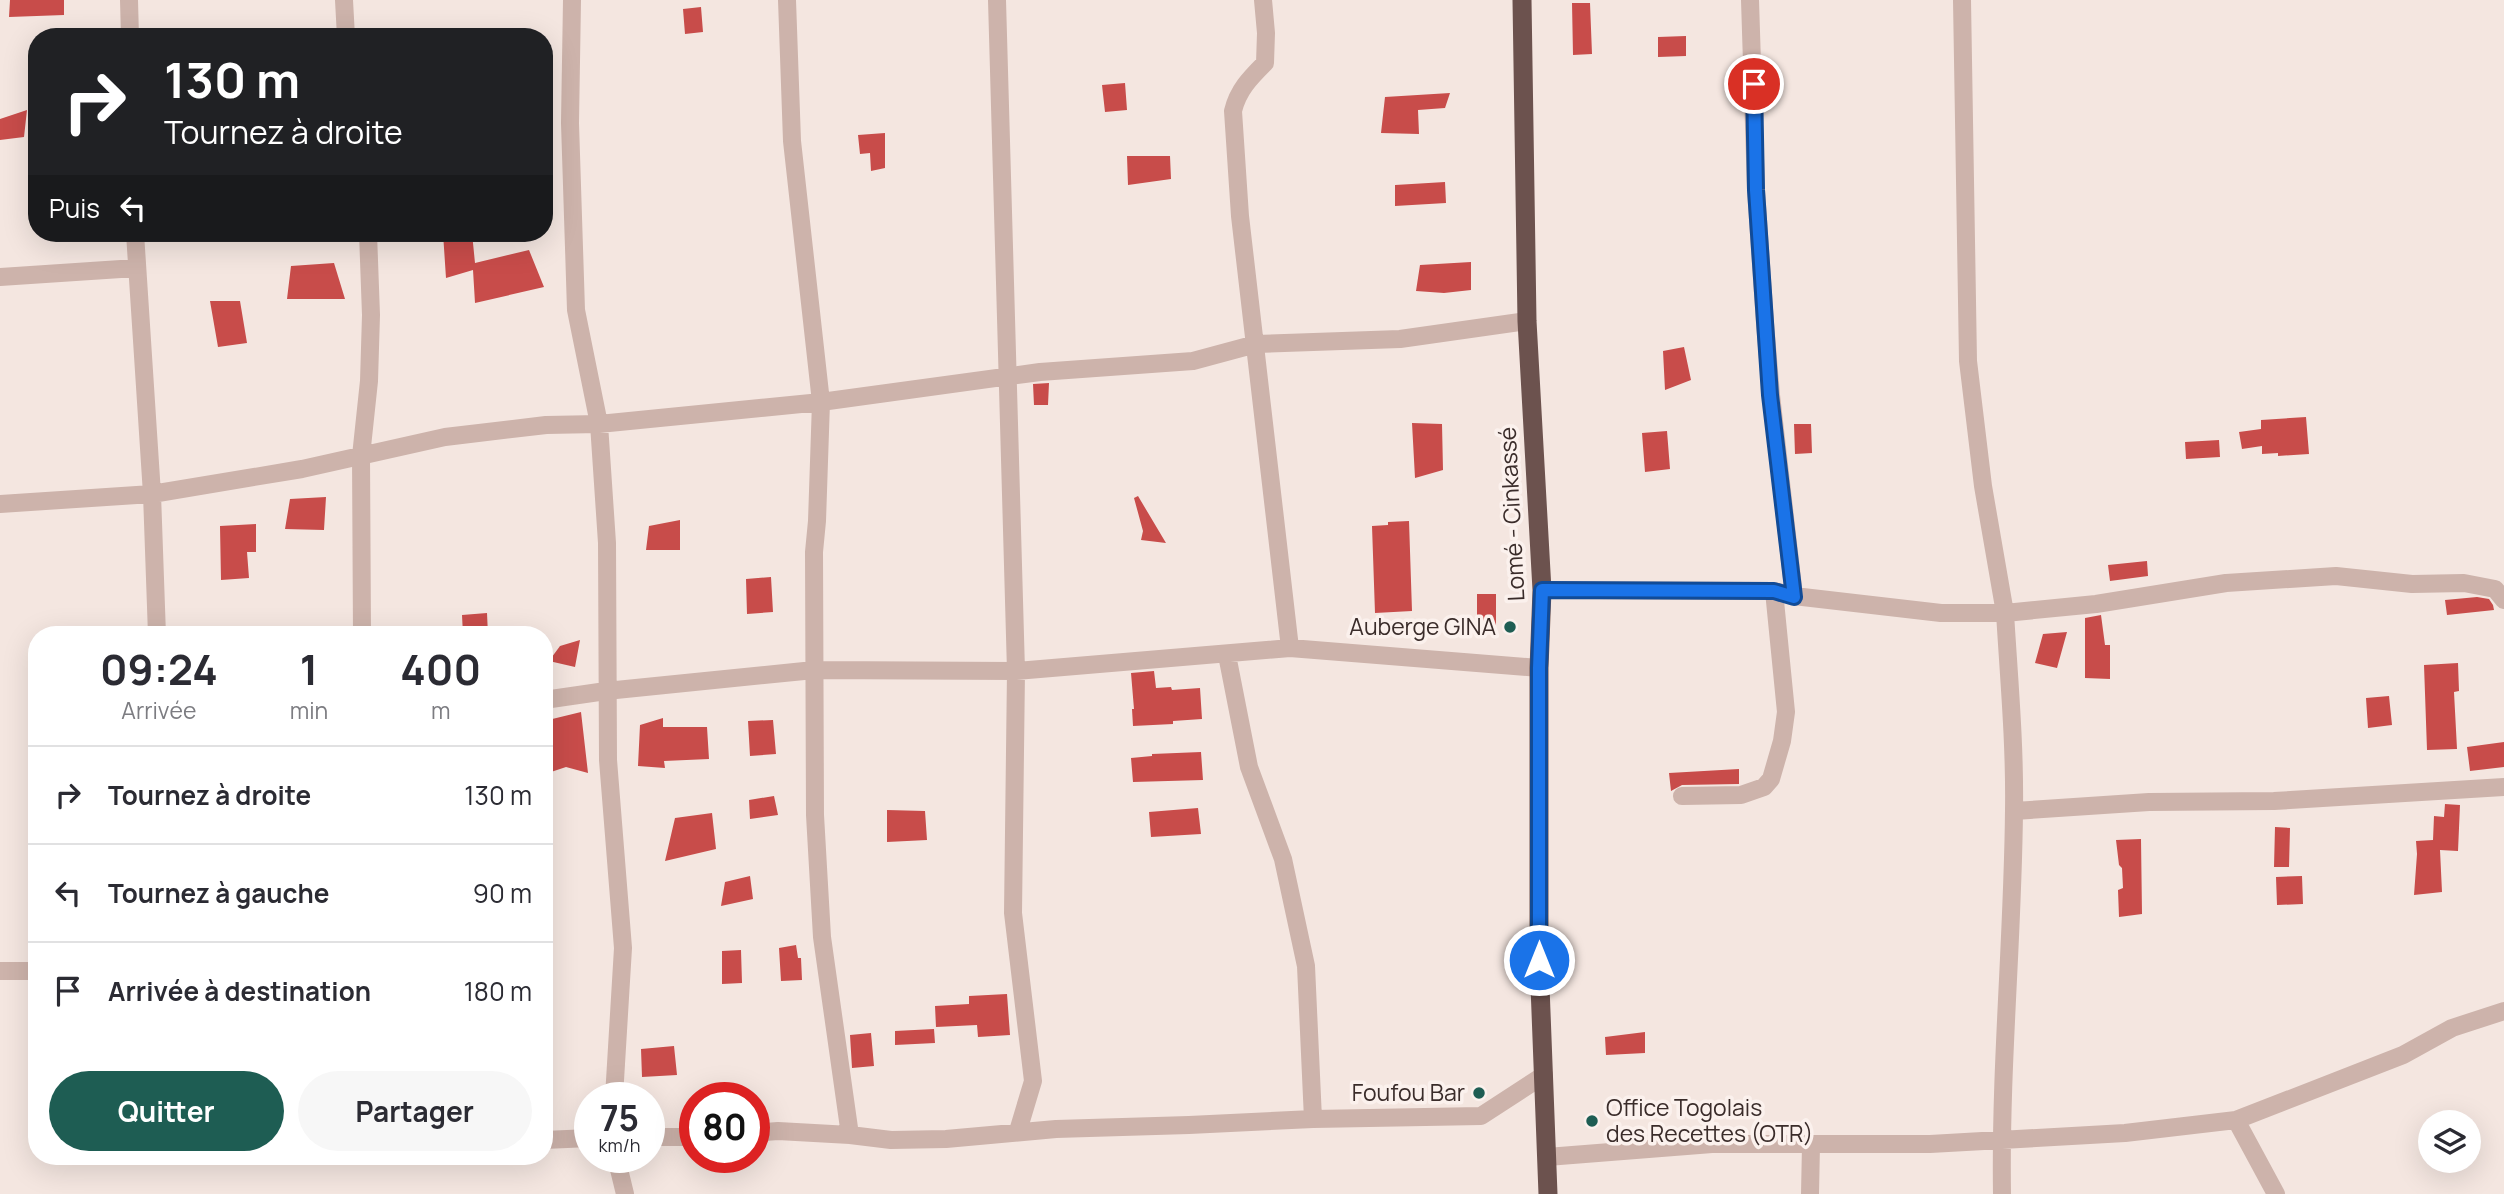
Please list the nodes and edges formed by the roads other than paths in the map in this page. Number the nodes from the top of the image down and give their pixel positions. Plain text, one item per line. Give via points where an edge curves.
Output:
1 (129, 0) edge
2 (344, 0) edge
3 (572, 0) edge
4 (787, 0) edge
5 (997, 0) edge
6 (1263, 0) edge
7 (1522, 0) edge
8 (1750, 0) edge
9 (1962, 0) edge
10 (130, 28) edge
11 (346, 28) edge
12 (135, 242) edge
13 (368, 242) edge
14 (136, 268) junction
15 (0, 277) edge
16 (1527, 321) junction
17 (1256, 344) junction
18 (1008, 378) junction
19 (821, 402) junction
20 (599, 424) junction
21 (361, 456) junction
22 (152, 494) junction
23 (0, 504) edge
24 (1542, 590) junction
25 (1774, 591) junction
26 (1794, 597) junction
27 (2504, 600) edge
28 (2005, 613) junction
29 (157, 626) edge
30 (362, 626) edge
31 (1290, 648) junction
32 (1227, 655) junction
33 (1539, 668) junction
34 (814, 670) junction
35 (1016, 671) junction
36 (606, 691) junction
37 (553, 699) edge
38 (2504, 787) edge
39 (1682, 796) dead end
40 (2014, 811) junction
41 (0, 971) edge
42 (28, 971) edge
43 (2504, 1011) edge
44 (1544, 1074) junction
45 (615, 1082) edge
46 (1313, 1119) junction
47 (2236, 1120) junction
48 (1018, 1131) junction
49 (770, 1132) edge
50 (850, 1135) junction
51 (574, 1139) edge
52 (553, 1140) edge
53 (2001, 1140) junction
54 (1811, 1144) junction
55 (1547, 1157) junction
56 (619, 1173) edge
57 (625, 1194) edge
58 (1548, 1194) edge
59 (1810, 1194) edge
60 (2002, 1194) edge
61 (2276, 1194) edge

1 - 10 street
2 - 11 street
3 - 20 street via 570,123 576,310
4 - 19 street via 792,141
5 - 18 street
6 - 17 street via 1265,63 1247,80 1233,111
7 - 16 highway, Lomé - Cinkassé
8 - 26 street via 1756,190 1770,395
9 - 28 street via 1968,361
12 - 14 street
13 - 21 street via 369,381
14 - 15 street
14 - 22 street
16 - 17 street via 1400,339
16 - 24 highway, Lomé - Cinkassé
17 - 18 street via 1192,361
17 - 31 street
18 - 19 street
18 - 35 street
19 - 20 street
19 - 34 street
20 - 21 street via 444,437
20 - 36 street via 607,543
21 - 22 street
21 - 30 street
22 - 23 street
22 - 29 street
24 - 25 street
24 - 33 highway, Lomé - Cinkassé
25 - 26 street
25 - 39 street via 1786,712 1770,779 1764,788 1741,795
26 - 28 street via 1941,613
27 - 28 street via 2495,589 2464,583 2412,584 2336,576 2226,583
28 - 40 street
31 - 32 street
31 - 33 street
32 - 35 street
32 - 46 street via 1249,767 1283,859 1306,966
33 - 44 highway, Lomé - Cinkassé via 1539,960
34 - 35 street
34 - 36 street
34 - 50 street via 822,937
35 - 48 street via 1013,914 1033,1081
36 - 37 street
36 - 45 street via 623,948
38 - 40 street
40 - 53 street
41 - 42 street
43 - 47 street via 2452,1028 2403,1055
44 - 46 street via 1481,1116
44 - 55 highway, Lomé - Cinkassé
46 - 48 street
47 - 53 street via 2125,1133
47 - 61 street
48 - 50 street via 946,1139
49 - 50 street
51 - 52 street
53 - 54 street
53 - 60 street
54 - 55 street via 1712,1144
54 - 59 street
55 - 58 highway, Lomé - Cinkassé
56 - 57 street

